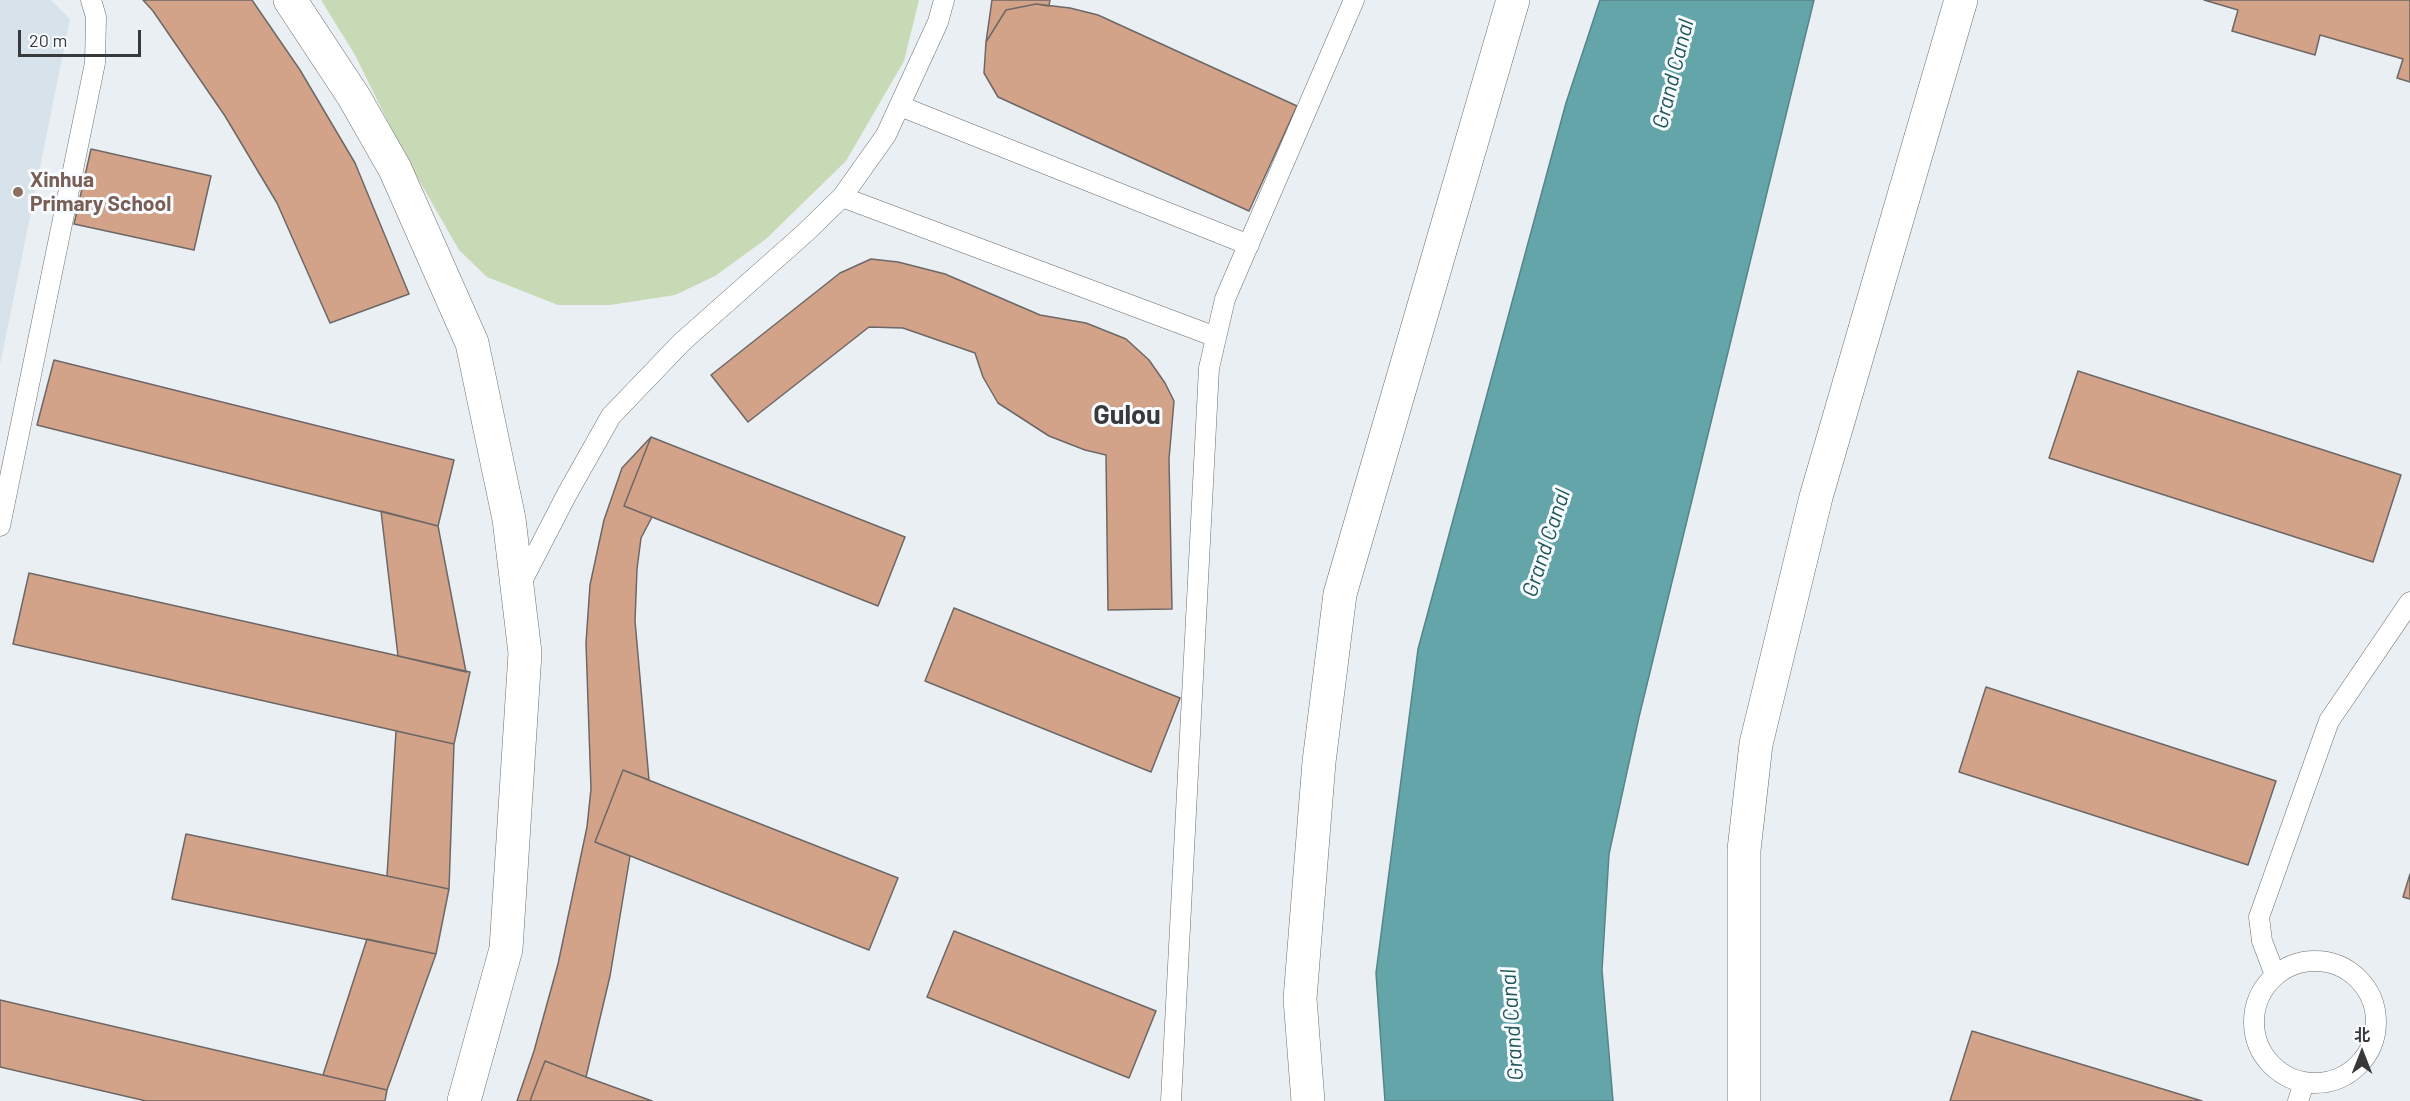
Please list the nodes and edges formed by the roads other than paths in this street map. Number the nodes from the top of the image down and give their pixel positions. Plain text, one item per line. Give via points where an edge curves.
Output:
1 (91, 0) edge
2 (290, 0) edge
3 (944, 0) edge
4 (1354, 0) edge
5 (1513, 0) edge
6 (1961, 0) edge
7 (900, 105) junction
8 (842, 197) junction
9 (1248, 245) junction
10 (1216, 337) junction
11 (0, 526) edge
12 (517, 591) junction
13 (2410, 602) edge
14 (2275, 975) junction
15 (2301, 1092) edge
16 (464, 1101) edge
17 (1171, 1101) edge
18 (1308, 1101) edge
19 (1744, 1101) edge

1 - 11 lane via 96,17 95,63
2 - 12 street via 354,97 395,169 472,343 509,519
3 - 7 lane via 939,22
4 - 9 lane
5 - 18 street via 1340,594 1319,762 1300,999
6 - 19 street via 1816,497 1756,744 1744,850
7 - 8 lane via 886,135
7 - 9 lane
8 - 10 lane
8 - 12 lane via 682,342 611,416
9 - 10 lane via 1225,298
10 - 17 lane via 1209,368
12 - 16 street via 525,653 506,949
13 - 14 lane via 2328,721 2259,917 2262,941
14 - 15 lane via 2254,1008 2253,1028 2258,1048 2269,1064
14 - 15 lane via 2291,965 2309,961 2336,965 2360,980 2376,1013 2370,1051 2358,1066 2342,1077

